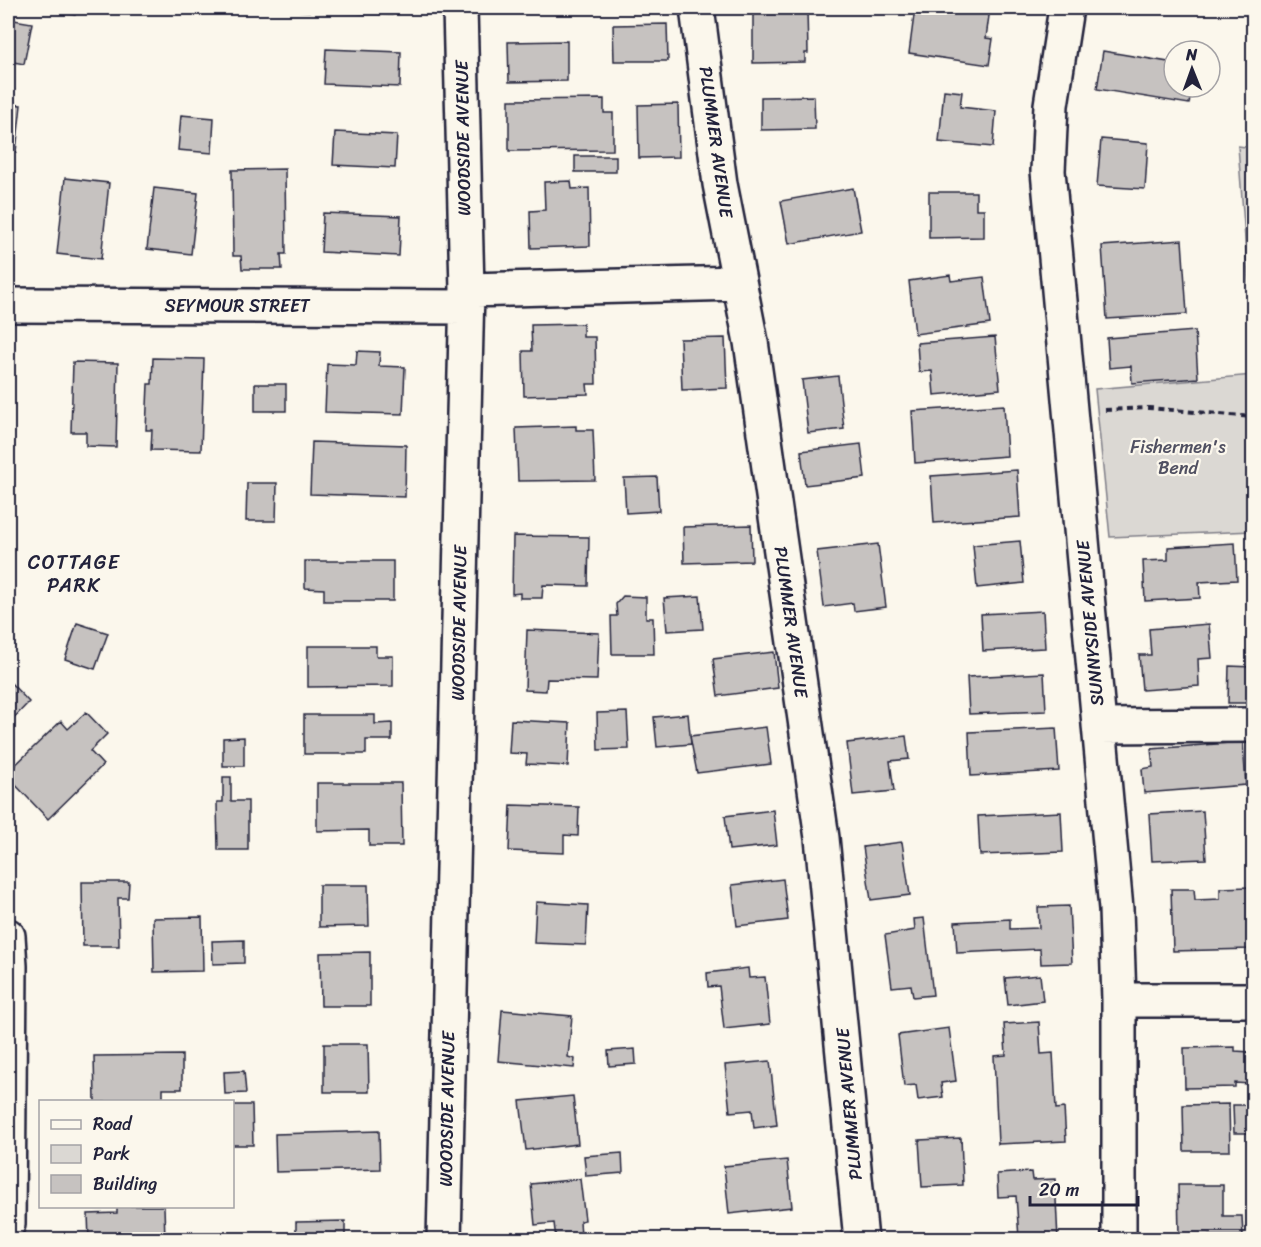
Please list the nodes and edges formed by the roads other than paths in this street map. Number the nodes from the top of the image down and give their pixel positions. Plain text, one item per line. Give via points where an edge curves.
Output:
1 (460, 8) edge
2 (697, 8) edge
3 (1066, 8) edge
4 (739, 283) junction
5 (466, 299) junction
6 (8, 305) edge
7 (1254, 724) edge
8 (1099, 726) junction
9 (8, 936) edge
10 (1119, 1000) junction
11 (1254, 1000) edge
12 (8, 1224) edge
13 (444, 1239) edge
14 (862, 1239) edge
15 (1119, 1239) edge

1 - 5 street, WOODSIDE AVENUE
2 - 4 street, PLUMMER AVENUE via 720,184
3 - 8 street, SUNNYSIDE AVENUE via 1048,149
4 - 5 street, SEYMOUR STREET
4 - 14 street, PLUMMER AVENUE via 751,342 822,838
5 - 6 street, SEYMOUR STREET
5 - 13 street, WOODSIDE AVENUE
7 - 8 street
8 - 10 street, SUNNYSIDE AVENUE via 1116,909
9 - 12 street
10 - 11 street
10 - 15 street, SUNNYSIDE AVENUE

